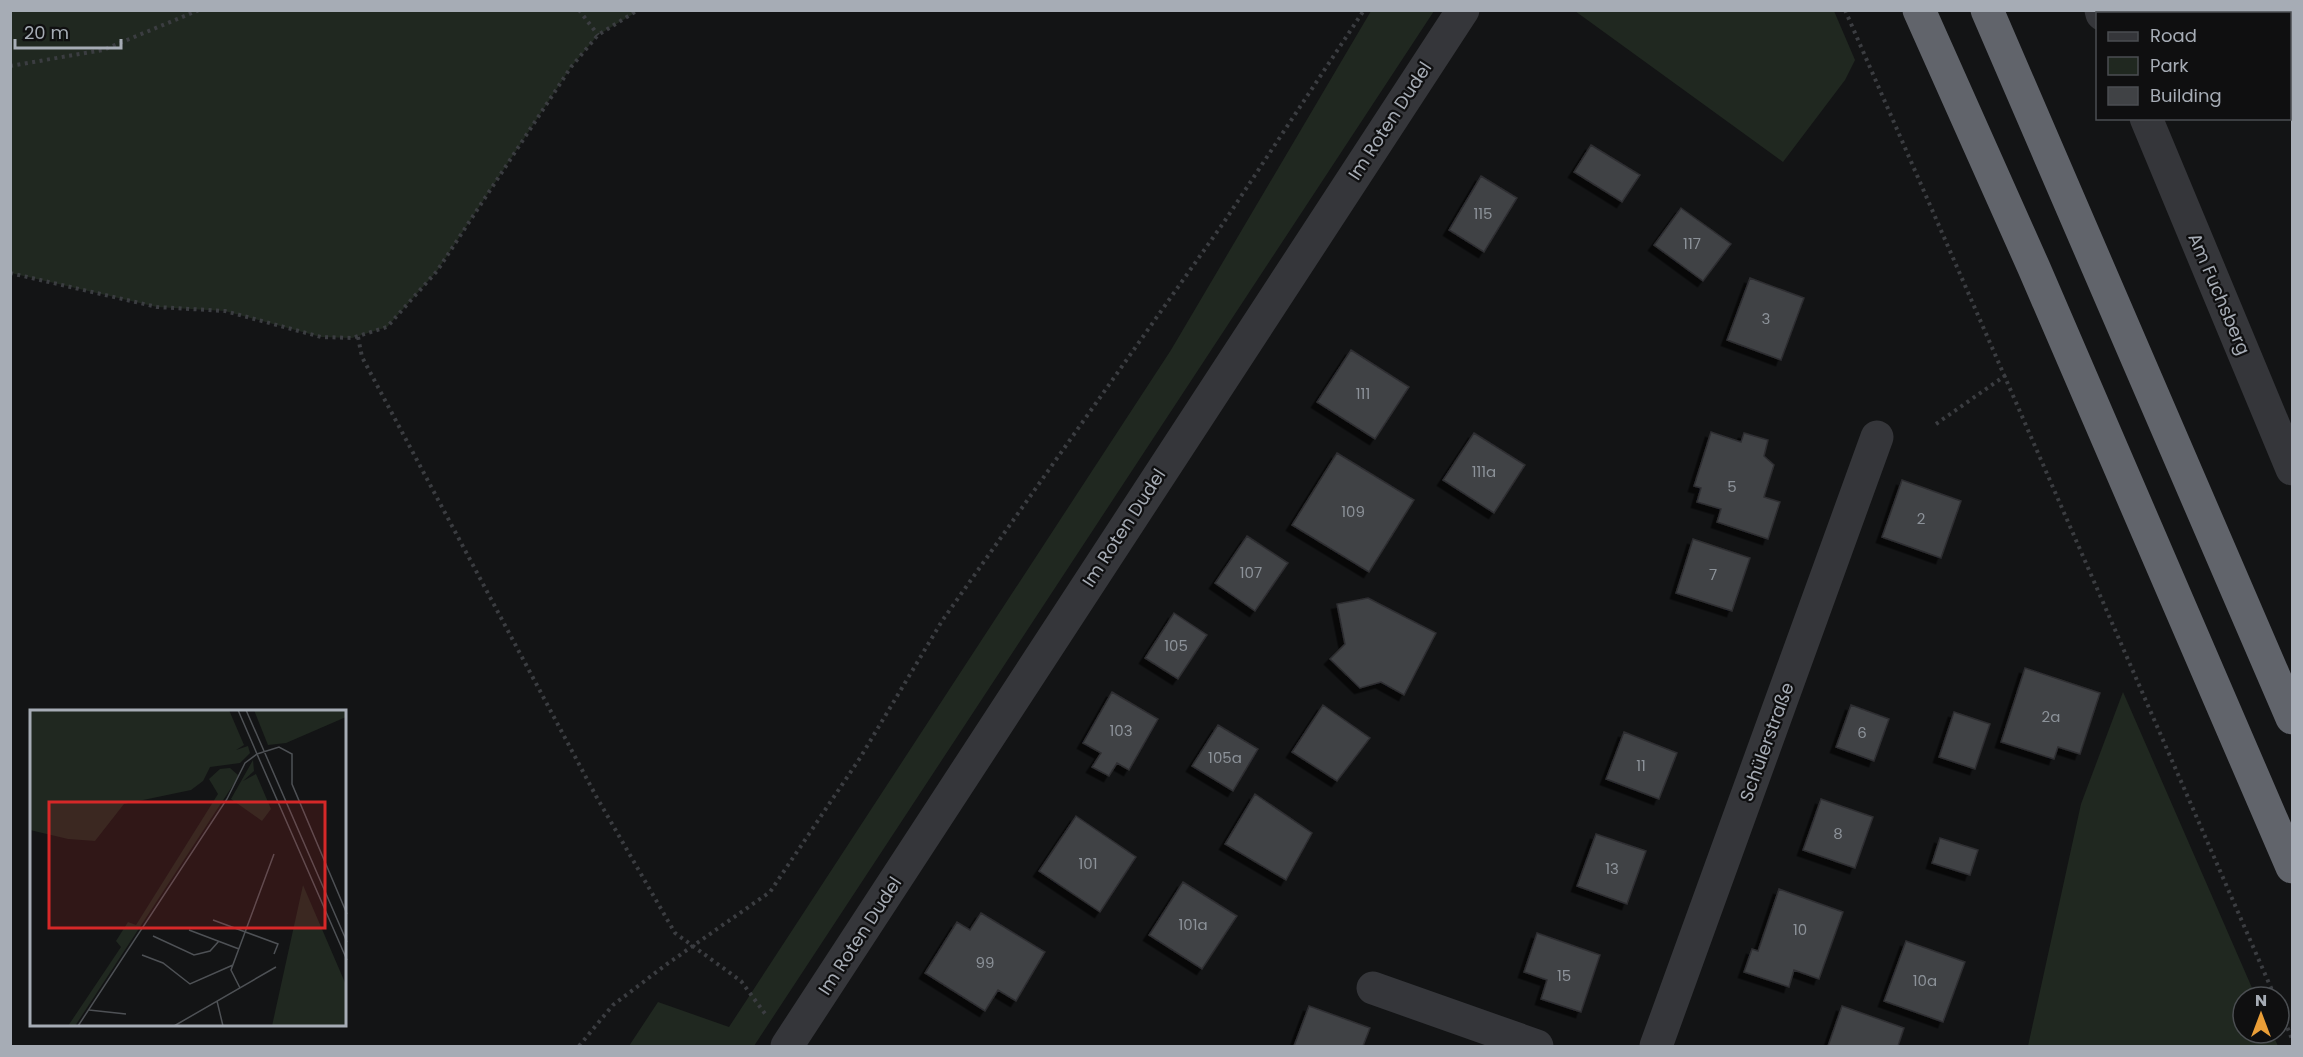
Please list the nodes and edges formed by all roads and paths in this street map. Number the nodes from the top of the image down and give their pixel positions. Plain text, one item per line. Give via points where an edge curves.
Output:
1 (200, 10) edge
2 (579, 10) edge
3 (638, 10) edge
4 (1364, 10) edge
5 (1463, 10) edge
6 (1845, 10) edge
7 (1919, 10) edge
8 (1987, 10) edge
9 (598, 35) junction
10 (10, 66) edge
11 (2147, 120) edge
12 (10, 273) edge
13 (358, 337) junction
14 (2006, 375) junction
15 (1936, 424) dead end
16 (1877, 437) dead end
17 (2292, 469) edge
18 (2292, 718) edge
19 (2292, 867) edge
20 (694, 947) junction
21 (2269, 985) edge
22 (1373, 988) dead end
23 (790, 1043) edge
24 (579, 1047) edge
25 (1537, 1047) edge
26 (1656, 1047) edge

1 - 10 path via 103,50
2 - 9 path
3 - 9 path
4 - 20 path via 1224,222 942,621 860,758 770,892
5 - 23 street, Im Roten Dudel
6 - 14 path
7 - 19 highway
8 - 18 highway
9 - 13 path via 571,67 437,271 387,327
11 - 17 street, Am Fuchsberg
12 - 13 path via 157,307 225,311 321,337
13 - 20 path via 362,357 596,796 675,933
14 - 15 path
14 - 21 path
16 - 26 street, Schülerstraße
20 - 23 path via 741,981
20 - 24 path via 613,1005
22 - 25 street

